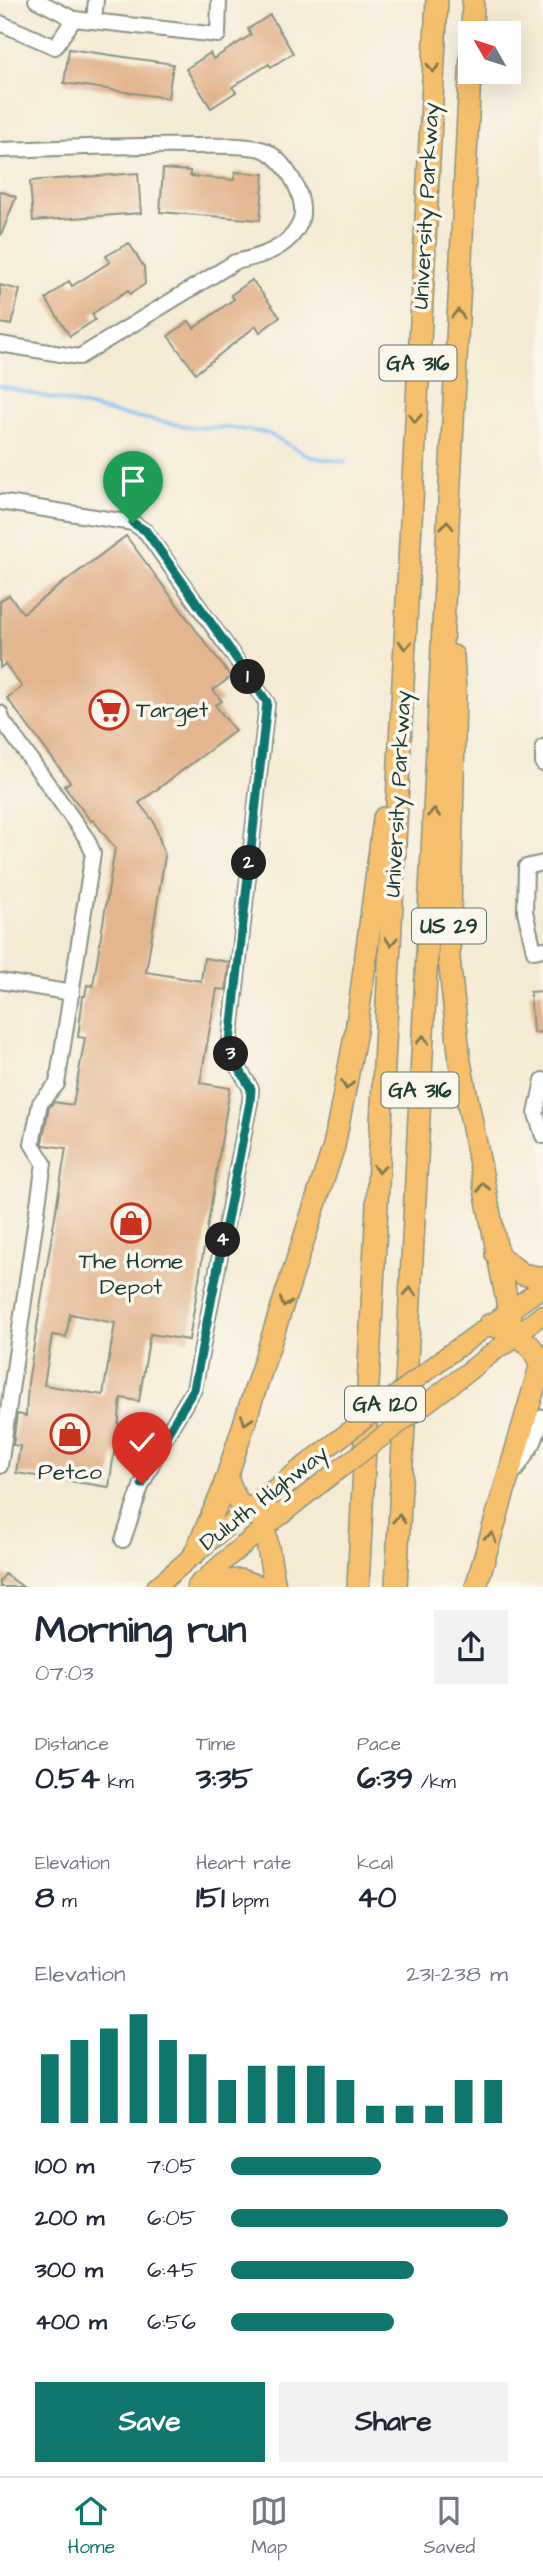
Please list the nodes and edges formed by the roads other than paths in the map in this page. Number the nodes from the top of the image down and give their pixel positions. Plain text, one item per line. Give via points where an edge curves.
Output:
1 (36, 0) edge
2 (96, 0) edge
3 (219, 0) edge
4 (437, 0) edge
5 (473, 0) edge
6 (74, 19) junction
7 (94, 21) junction
8 (472, 21) edge
9 (0, 23) edge
10 (470, 84) edge
11 (0, 150) edge
12 (0, 344) edge
13 (0, 502) edge
14 (444, 594) junction
15 (0, 712) edge
16 (401, 726) junction
17 (543, 747) edge
18 (543, 764) edge
19 (543, 863) edge
20 (543, 949) edge
21 (0, 982) edge
22 (72, 993) junction
23 (543, 1080) edge
24 (543, 1136) edge
25 (496, 1254) junction
26 (543, 1278) edge
27 (543, 1287) edge
28 (508, 1311) junction
29 (543, 1314) edge
30 (489, 1325) junction
31 (511, 1337) junction
32 (541, 1362) edge
33 (543, 1417) edge
34 (0, 1466) edge
35 (228, 1476) junction
36 (506, 1486) junction
37 (265, 1495) joint
38 (264, 1517) junction
39 (123, 1540) dead end
40 (195, 1553) junction
41 (198, 1585) edge
42 (156, 1587) edge
43 (261, 1587) edge
44 (275, 1587) edge
45 (358, 1587) edge
46 (396, 1587) edge
47 (476, 1587) edge

1 - 6 street
2 - 7 street
3 - 7 street via 218,35
4 -> 16 highway, University Parkway / GA 316
5 - 8 highway
6 - 7 street
6 - 9 street via 55,47
14 -> 10 highway, University Parkway / GA 316
11 - 12 street via 135,145 264,150 291,174 303,203 300,223 284,243 264,256 235,262 79,357
13 - 39 street via 133,523 146,531 267,702 229,1051 251,1089 250,1102 194,1389 142,1484
25 -> 14 highway, US 29 via 460,1062 449,958 455,692
46 -> 14 highway, University Parkway / GA 316
15 - 22 street via 93,853
16 -> 35 highway via 337,1135
16 -> 45 highway, University Parkway / GA 316
17 - 18 street
19 - 20 street via 526,867 525,911 534,951
21 - 22 street
22 - 34 street via 57,1084 40,1103 32,1144 44,1163
23 - 24 street via 536,1114
25 - 26 highway via 522,1274
25 - 28 highway, US 29
27 - 28 main road, Duluth Highway
28 - 30 main road, Duluth Highway
28 - 31 highway, US 29
29 - 31 main road, Duluth Highway
30 - 31 highway
30 - 37 main road, Duluth Highway / GA 120, bridge
31 - 32 highway via 535,1352
31 - 38 main road, Duluth Highway / GA 120, bridge via 320,1484
32 - 36 highway
33 - 36 street via 534,1442
35 - 38 highway via 233,1495
35 - 40 highway
47 -> 36 highway
37 - 38 highway
38 - 40 main road, Duluth Highway / GA 120
38 - 41 main road, Duluth Highway / GA 120
38 - 44 highway
40 - 42 main road, Duluth Highway / GA 120
41 - 43 highway via 240,1580

